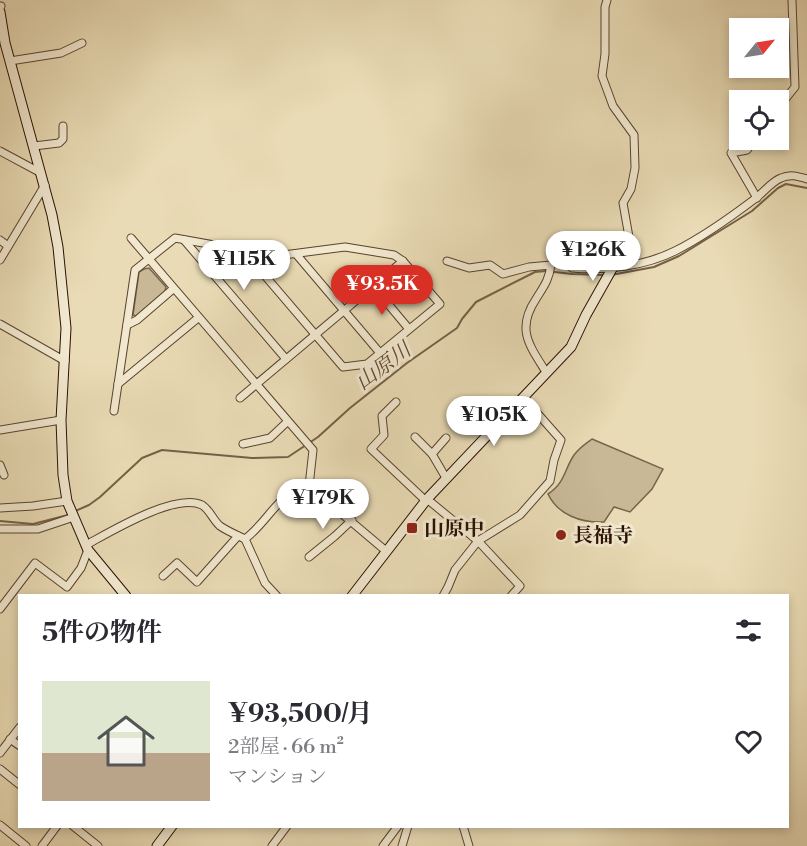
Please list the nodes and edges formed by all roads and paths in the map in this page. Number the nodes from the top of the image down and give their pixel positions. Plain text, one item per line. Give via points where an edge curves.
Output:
1 (2, 0) edge
2 (607, 0) edge
3 (792, 0) edge
4 (0, 8) edge
5 (82, 43) dead end
6 (10, 61) junction
7 (789, 94) edge
8 (63, 126) dead end
9 (34, 146) junction
10 (747, 150) edge
11 (0, 151) edge
12 (41, 173) junction
13 (807, 179) edge
14 (45, 185) junction
15 (757, 198) junction
16 (131, 238) dead end
17 (0, 240) edge
18 (184, 240) junction
19 (8, 246) junction
20 (243, 250) junction
21 (296, 254) junction
22 (148, 259) junction
23 (0, 260) edge
24 (403, 261) junction
25 (447, 261) dead end
26 (572, 267) dead end
27 (613, 267) junction
28 (373, 286) junction
29 (173, 289) junction
30 (344, 310) junction
31 (198, 318) junction
32 (0, 324) edge
33 (127, 325) junction
34 (409, 329) junction
35 (315, 334) junction
36 (380, 353) junction
37 (286, 359) junction
38 (65, 361) junction
39 (546, 372) junction
40 (118, 384) junction
41 (256, 384) junction
42 (523, 397) junction
43 (240, 398) dead end
44 (396, 402) dead end
45 (114, 411) dead end
46 (61, 420) junction
47 (287, 422) junction
48 (0, 430) edge
49 (415, 437) dead end
50 (446, 438) dead end
51 (243, 444) dead end
52 (432, 454) junction
53 (0, 465) edge
54 (4, 475) dead end
55 (446, 478) junction
56 (309, 486) junction
57 (426, 500) junction
58 (67, 501) junction
59 (0, 508) edge
60 (74, 517) junction
61 (352, 520) junction
62 (0, 529) edge
63 (241, 538) junction
64 (478, 541) junction
65 (87, 547) junction
66 (386, 551) junction
67 (309, 556) dead end
68 (163, 576) dead end
69 (123, 594) edge
70 (276, 594) edge
71 (354, 594) edge
72 (444, 594) edge
73 (513, 594) edge
74 (0, 609) edge
75 (18, 729) edge
76 (10, 739) junction
77 (18, 745) edge
78 (0, 753) edge
79 (0, 770) edge
80 (18, 784) edge
81 (0, 825) edge
82 (56, 828) edge
83 (76, 828) edge
84 (170, 828) edge
85 (286, 828) edge
86 (397, 828) edge
87 (407, 828) edge
88 (464, 828) edge
89 (26, 846) edge
90 (42, 846) edge
91 (98, 846) edge
92 (157, 846) edge
93 (272, 846) edge
94 (383, 846) edge
95 (402, 846) edge
96 (469, 846) edge

1 - 4 street
2 - 27 street via 602,76 613,106 634,135 635,168 631,189 622,203 629,237
3 - 7 street via 795,87
4 - 6 street
5 - 6 street via 61,53
6 - 9 street
8 - 9 street via 63,139 58,143
9 - 12 street
10 - 15 street via 731,153
11 - 12 street
12 - 14 street
13 - 15 street via 791,175 778,179
14 - 19 street
14 - 38 street via 64,295
15 - 27 street via 674,252
16 - 22 street
17 - 19 street
18 - 20 street
18 - 22 street via 175,238
18 - 37 street
19 - 23 street
20 - 21 street via 276,256
20 - 35 street
21 - 24 street via 345,247 394,255
21 - 30 street
22 - 29 street
22 - 33 street via 135,270
24 - 28 street
24 - 34 street via 440,304
25 - 39 street via 469,268 490,265 503,274 551,265 549,279 527,312 525,325 528,340
26 - 27 street
27 - 39 street via 571,348
28 - 30 street
28 - 34 street
29 - 31 street
29 - 33 street
30 - 35 street
30 - 36 street
31 - 40 street
31 - 41 street
32 - 38 street
33 - 40 street
34 - 36 street
35 - 36 street via 343,367 367,364
35 - 37 street
37 - 41 street
38 - 46 street
39 - 42 street
40 - 45 street
41 - 43 street
41 - 47 street
42 - 55 street
42 - 64 street via 561,440 550,481 520,515
44 - 57 street via 382,416 384,435 370,449
46 - 48 street
46 - 58 street
47 - 51 street via 270,438
47 - 56 street via 313,450
49 - 52 street
50 - 52 street
52 - 55 street
53 - 54 street
55 - 57 street
56 - 61 street
56 - 63 street via 285,496 255,531
57 - 64 street
57 - 66 street
58 - 59 street
58 - 60 street
60 - 62 street via 38,529
60 - 65 street
61 - 66 street
61 - 67 street
63 - 65 street via 220,525 205,507 181,503 137,517
63 - 68 street via 197,582 177,563
63 - 70 street via 265,583
64 - 72 street via 455,570
64 - 73 street via 520,586
65 - 69 street
65 - 74 street via 81,568 67,587 34,563
66 - 71 street
75 - 76 street
76 - 77 street
76 - 78 street
79 - 80 street
81 - 89 street
82 - 90 street
83 - 91 street
84 - 92 street
85 - 93 street
86 - 94 street
87 - 95 street
88 - 96 street

